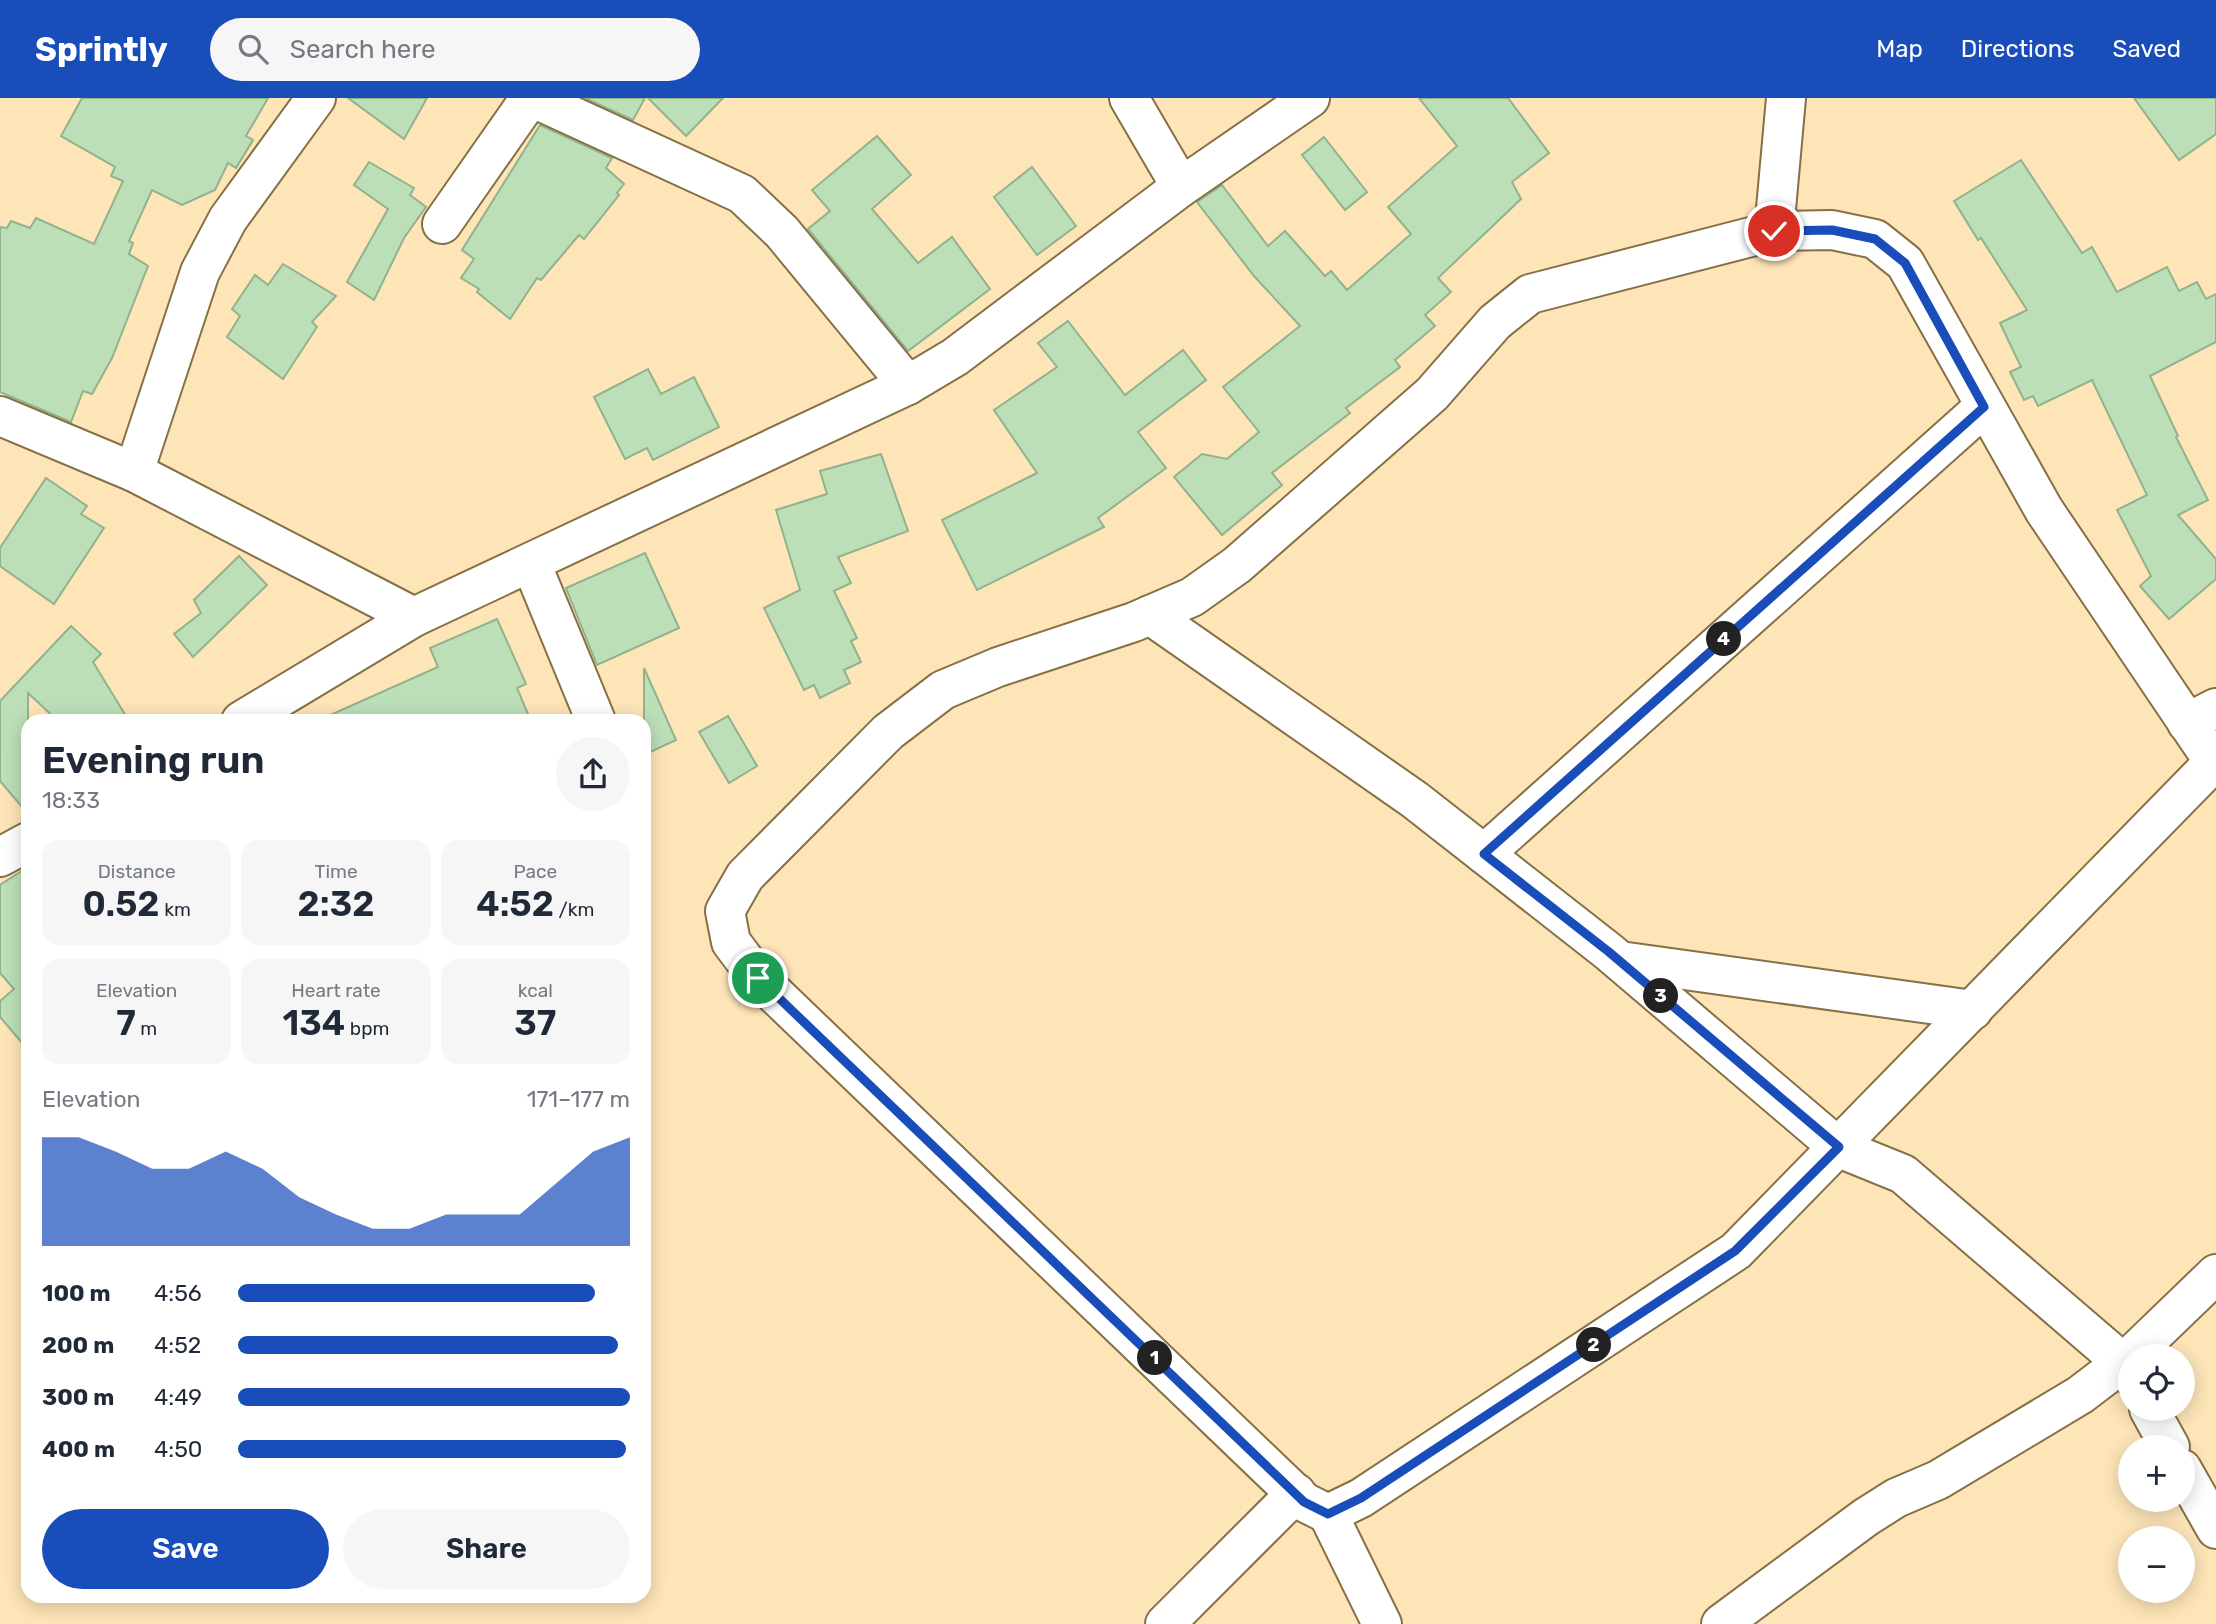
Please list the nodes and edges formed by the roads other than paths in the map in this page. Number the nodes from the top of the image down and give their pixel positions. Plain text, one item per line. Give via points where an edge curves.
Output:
1 (317, 98) edge
2 (531, 98) edge
3 (1129, 98) edge
4 (1310, 98) edge
5 (1786, 98) edge
6 (1181, 187) junction
7 (442, 224) dead end
8 (1774, 231) junction
9 (908, 385) junction
10 (1984, 407) junction
11 (0, 416) edge
12 (134, 472) junction
13 (531, 563) junction
14 (1150, 615) junction
15 (414, 617) junction
16 (253, 714) edge
17 (593, 714) edge
18 (2202, 715) edge
19 (2215, 764) edge
20 (21, 846) edge
21 (1484, 854) junction
22 (0, 857) edge
23 (1620, 961) junction
24 (1973, 1010) junction
25 (1839, 1147) junction
26 (2216, 1274) edge
27 (2147, 1344) edge
28 (2118, 1355) edge
29 (2118, 1370) edge
30 (2195, 1492) edge
31 (1296, 1493) junction
32 (1328, 1514) junction
33 (2216, 1529) edge
34 (1165, 1624) edge
35 (1382, 1624) edge
36 (1721, 1624) edge

1 - 12 street via 228,219 205,261
2 - 7 street
2 - 9 street via 742,194 782,232
3 - 6 street
4 - 6 street
5 - 8 street
6 - 9 street via 955,357
8 - 10 street via 1832,230 1875,239 1905,263
8 - 14 street via 1530,294 1495,322 1432,394 1237,565 1192,597
9 - 13 street
10 - 18 street via 2044,510
10 - 21 street
11 - 12 street
12 - 15 street
13 - 15 street
13 - 17 street
14 - 21 street via 1415,800
14 - 31 street via 943,690 888,732 745,876 725,911 731,942 758,978
15 - 16 street
18 - 19 street
19 - 24 street
20 - 22 street
21 - 23 street
23 - 24 street
23 - 25 street
24 - 25 street
25 - 28 street via 1903,1174
25 - 32 street via 1735,1251 1361,1498
26 - 27 street
29 - 36 street via 1950,1473 1866,1517
30 - 33 street
31 - 32 street
31 - 34 street
32 - 35 street

